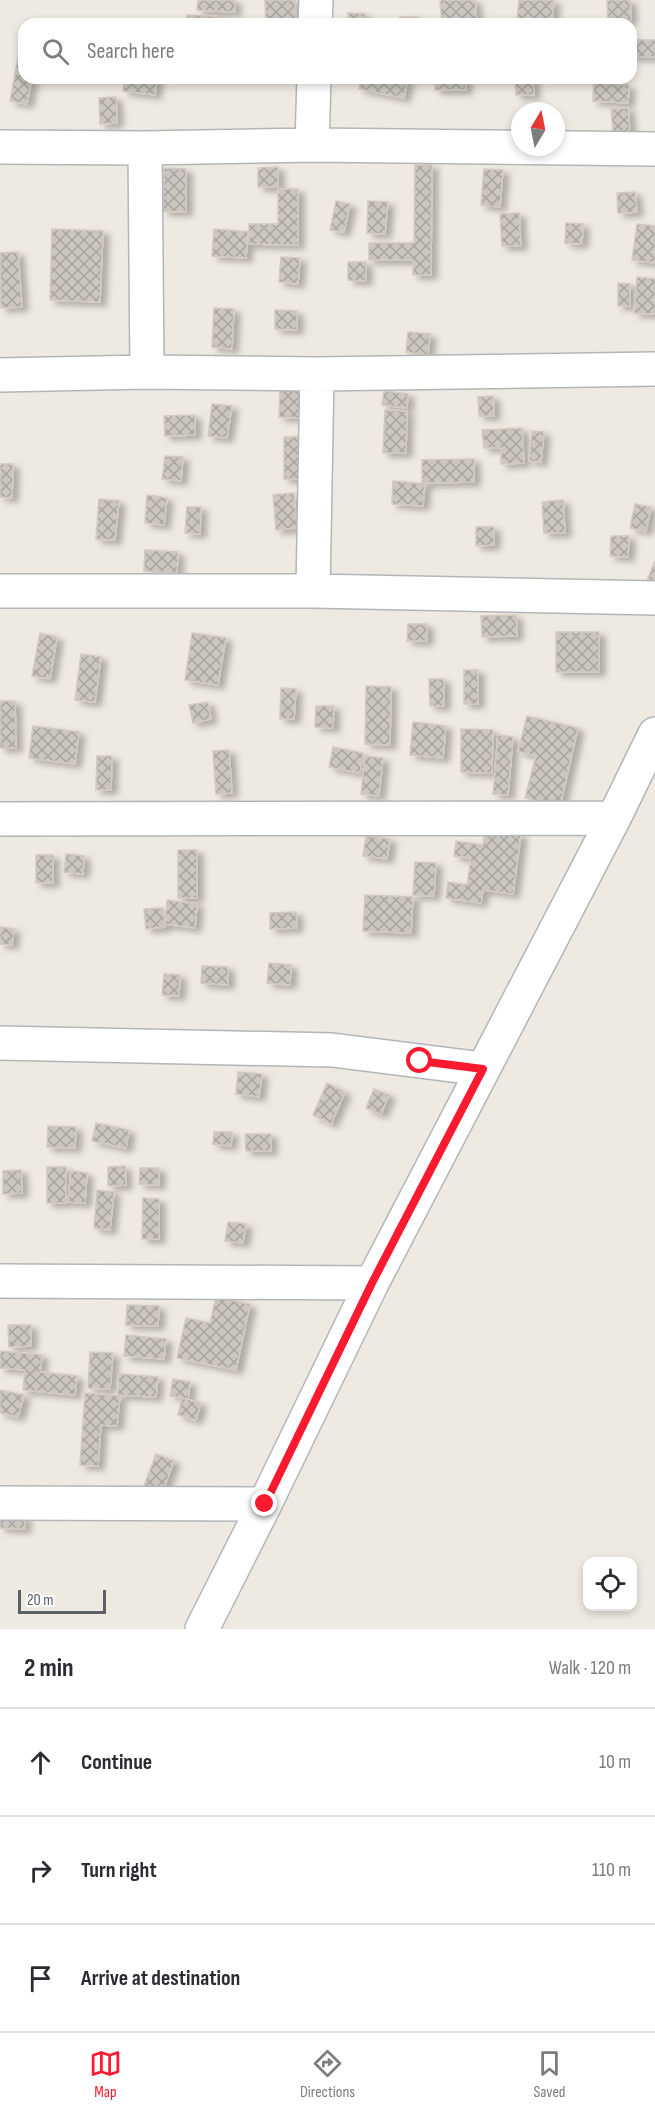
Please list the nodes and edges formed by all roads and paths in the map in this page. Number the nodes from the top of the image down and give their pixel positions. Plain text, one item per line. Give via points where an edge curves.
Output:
1 (316, 0) edge
2 (315, 18) edge
3 (314, 84) edge
4 (312, 145) junction
5 (0, 147) edge
6 (145, 148) junction
7 (655, 149) edge
8 (655, 369) edge
9 (147, 372) junction
10 (317, 374) junction
11 (0, 375) edge
12 (0, 591) edge
13 (313, 591) junction
14 (655, 598) edge
15 (655, 734) edge
16 (614, 818) junction
17 (0, 819) edge
18 (0, 1043) edge
19 (483, 1069) junction
20 (0, 1281) edge
21 (372, 1283) junction
22 (0, 1503) edge
23 (265, 1504) junction
24 (202, 1629) edge

1 - 2 street
3 - 4 street
4 - 6 street
4 - 7 street
5 - 6 street
6 - 9 street
8 - 10 street
9 - 10 street
9 - 11 street
10 - 13 street
12 - 13 street
13 - 14 street
15 - 16 street
16 - 17 street
16 - 19 street
18 - 19 street via 332,1050
19 - 21 street
20 - 21 street
21 - 23 street
22 - 23 street
23 - 24 street

